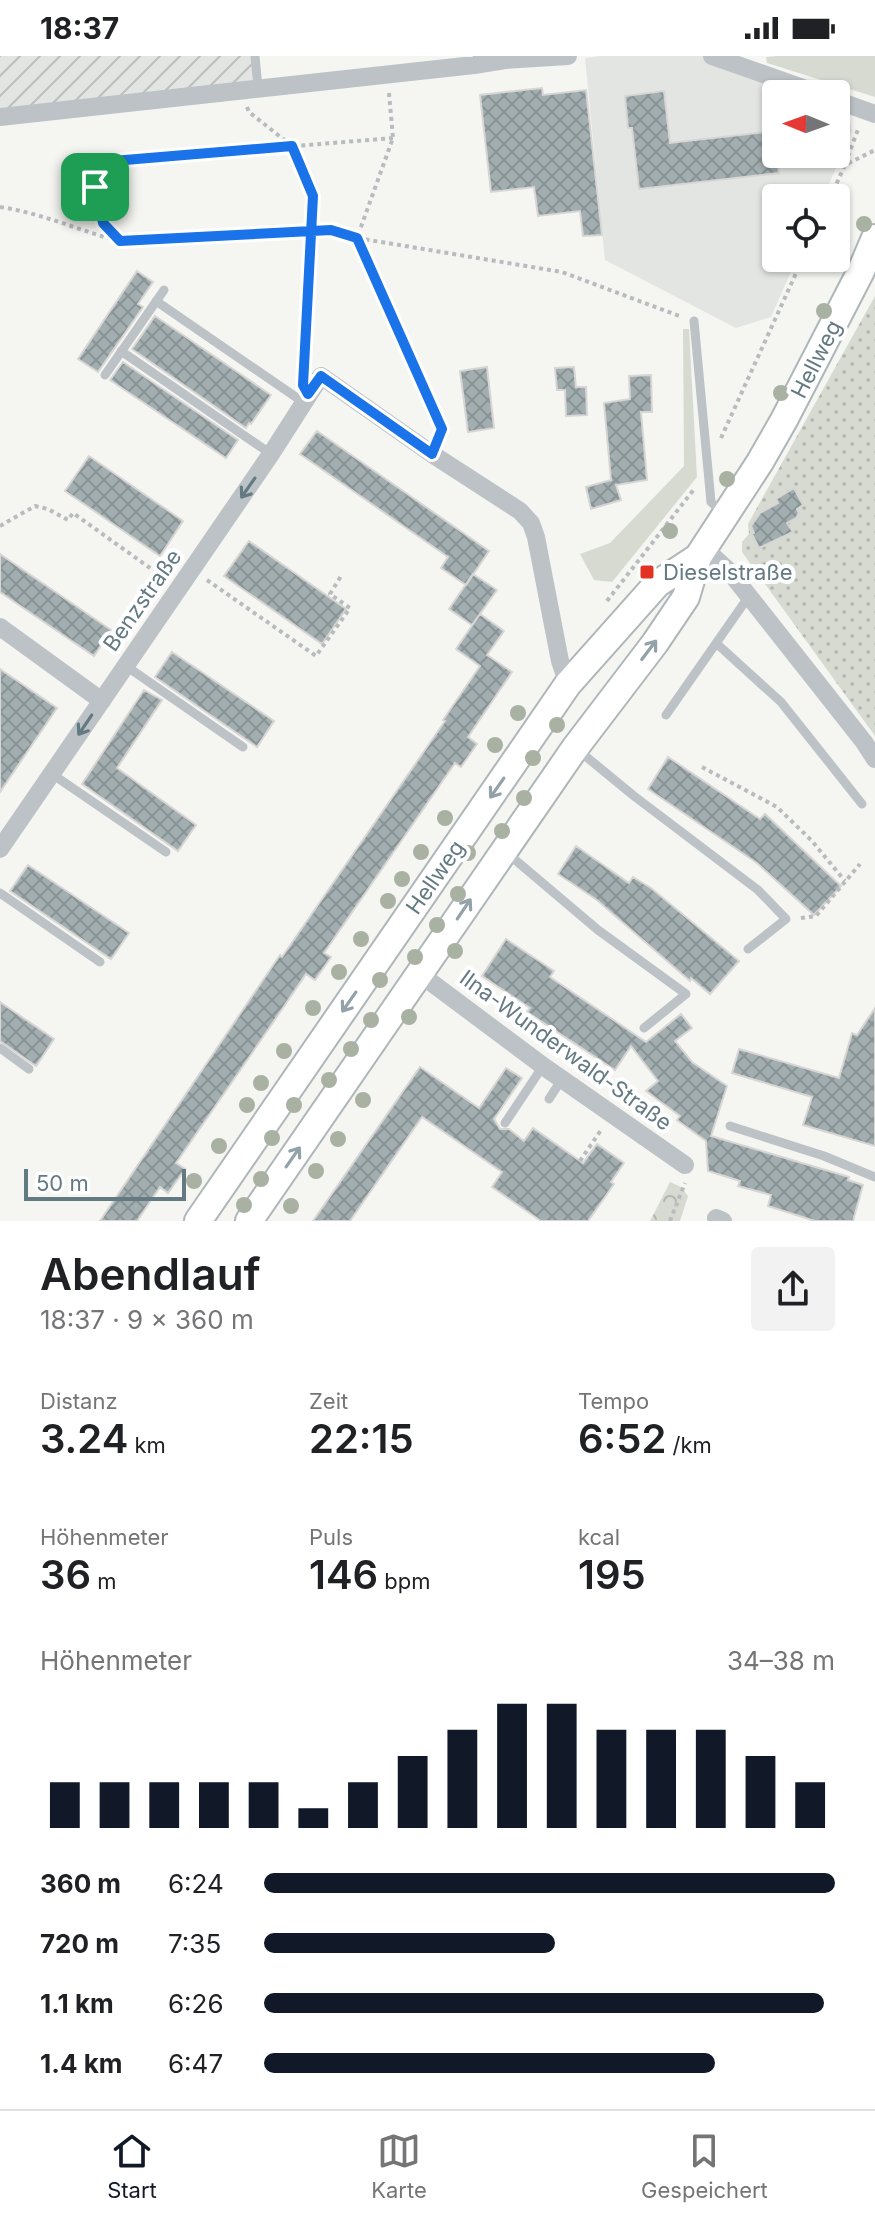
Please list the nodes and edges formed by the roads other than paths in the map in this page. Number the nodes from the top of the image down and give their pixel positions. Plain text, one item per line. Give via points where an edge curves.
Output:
1 (255, 56) edge
2 (568, 56) edge
3 (712, 56) edge
4 (742, 61) edge
5 (787, 80) edge
6 (248, 89) junction
7 (850, 105) edge
8 (870, 112) edge
9 (0, 117) edge
10 (875, 238) edge
11 (164, 290) dead end
12 (156, 301) junction
13 (694, 321) road end
14 (121, 351) junction
15 (105, 375) dead end
16 (306, 398) junction
17 (271, 454) junction
18 (725, 514) junction
19 (701, 552) junction
20 (749, 596) junction
21 (0, 627) edge
22 (716, 643) junction
23 (126, 666) junction
24 (568, 684) junction
25 (102, 701) junction
26 (602, 712) junction
27 (666, 715) dead end
28 (243, 747) dead end
29 (575, 748) junction
30 (875, 759) edge
31 (52, 774) junction
32 (862, 804) dead end
33 (0, 849) edge
34 (504, 851) junction
35 (166, 852) dead end
36 (0, 893) edge
37 (748, 949) dead end
38 (100, 962) dead end
39 (420, 974) junction
40 (644, 1028) dead end
41 (0, 1048) edge
42 (543, 1066) junction
43 (29, 1069) dead end
44 (562, 1079) junction
45 (549, 1099) dead end
46 (505, 1123) dead end
47 (730, 1126) dead end
48 (685, 1165) road end
49 (875, 1177) edge
50 (198, 1221) edge
51 (249, 1221) edge

1 - 6 lane
2 - 6 street
3 - 4 street
4 - 5 street
6 - 9 street
7 - 8 street
10 - 18 main road, Hellweg via 784,420
11 - 12 lane
12 - 14 lane
12 - 16 lane
13 - 18 lane via 711,502
14 - 15 lane
14 - 17 lane
16 - 17 street, Benzstraße
16 - 24 street, Benzstraße via 321,376 531,523
17 -> 23 street, Benzstraße
18 - 19 main road, Hellweg
19 - 20 street via 729,571
19 - 24 main road, Hellweg via 657,584
26 -> 19 main road, Hellweg via 686,597
20 - 22 lane
20 - 30 street
21 - 25 street
22 - 27 lane
22 - 32 lane via 781,702
23 - 25 street, Benzstraße
23 - 28 lane
24 - 26 main road
24 -> 50 main road, Hellweg
25 -> 31 street, Benzstraße
26 - 29 main road, Hellweg
29 - 34 main road, Hellweg
29 - 37 lane via 758,890 786,919
31 - 33 street, Benzstraße
31 - 35 lane
39 -> 34 main road, Hellweg
34 - 40 lane via 598,930 686,994
36 - 38 lane
39 - 42 street, Ilna-Wunderwald-Straße
51 -> 39 main road, Hellweg
41 - 43 lane
42 - 44 street, Ilna-Wunderwald-Straße
42 - 46 lane
44 - 45 lane
44 - 48 street, Ilna-Wunderwald-Straße
47 - 49 lane

